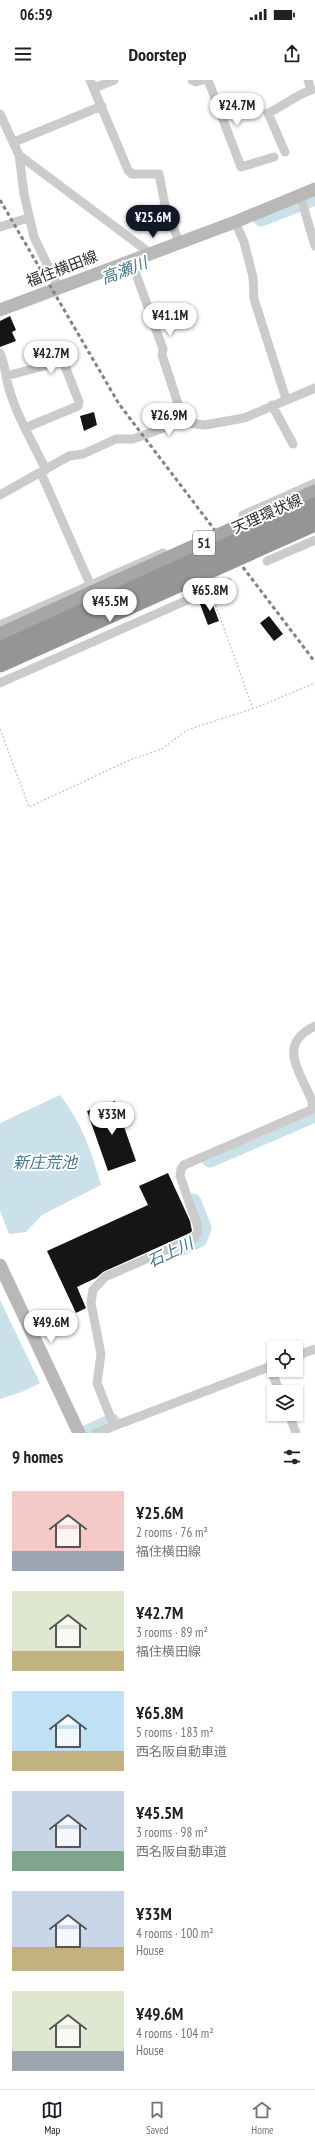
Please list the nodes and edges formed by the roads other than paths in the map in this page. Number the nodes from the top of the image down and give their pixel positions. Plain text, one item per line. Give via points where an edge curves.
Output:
1 (114, 80) edge
2 (192, 80) edge
3 (202, 80) edge
4 (208, 80) edge
5 (308, 80) edge
6 (92, 84) edge
7 (102, 106) junction
8 (0, 114) edge
9 (14, 142) junction
10 (285, 152) dead end
11 (19, 155) junction
12 (274, 157) dead end
13 (315, 189) edge
14 (300, 195) junction
15 (28, 218) junction
16 (235, 222) junction
17 (0, 227) edge
18 (179, 242) junction
19 (315, 246) edge
20 (150, 253) junction
21 (131, 260) junction
22 (58, 287) junction
23 (0, 310) edge
24 (58, 352) dead end
25 (0, 353) edge
26 (63, 361) junction
27 (4, 376) edge
28 (315, 388) edge
29 (286, 399) junction
30 (272, 405) junction
31 (184, 422) junction
32 (25, 428) junction
33 (292, 444) dead end
34 (44, 471) junction
35 (315, 483) edge
36 (315, 492) edge
37 (0, 495) edge
38 (315, 506) edge
39 (243, 515) dead end
40 (315, 523) edge
41 (315, 540) edge
42 (191, 541) dead end
43 (267, 561) dead end
44 (228, 582) dead end
45 (91, 589) junction
46 (0, 625) edge
47 (0, 635) edge
48 (0, 650) edge
49 (0, 664) edge
50 (0, 683) edge
51 (315, 1026) edge
52 (0, 1265) edge
53 (315, 1349) edge
54 (303, 1353) edge
55 (267, 1368) edge
56 (292, 1421) edge
57 (114, 1426) junction
58 (79, 1433) edge
59 (96, 1433) edge
60 (296, 1433) edge

1 - 6 street
2 - 3 street
4 - 12 street via 241,167
5 - 10 street via 311,90 294,96 268,113
6 - 7 street
7 - 9 street
7 - 18 street via 128,170 132,174 159,174 165,206
8 - 9 street
9 - 11 street
11 - 15 street
11 - 20 street
13 - 14 main road, 福住横田線
14 - 16 main road, 福住横田線
14 - 19 street
15 - 17 street
15 - 22 street via 43,259
16 - 18 main road, 福住横田線
16 - 29 street via 244,242 253,277 254,299
18 - 20 main road, 福住横田線
20 - 21 main road, 福住横田線
21 - 22 main road, 福住横田線
21 - 31 street via 163,349 162,355
22 - 23 main road, 福住横田線
24 - 26 street
25 - 27 street via 6,366
26 - 27 street
26 - 32 street via 79,402 78,406
27 - 32 street
28 - 29 street
29 - 30 street
30 - 31 street via 244,418 205,425
30 - 33 street
31 - 34 street via 133,439 116,439 83,454 69,456
32 - 34 street
34 - 37 street
34 - 45 street
35 - 39 street
36 - 45 main road, 天理環状線 / 51, bridge
38 - 48 highway, bridge
40 - 49 highway, bridge
41 - 43 street
42 - 45 street
44 - 50 street
45 - 46 street
45 - 47 main road, 天理環状線 / 51
51 - 57 street via 300,1034 293,1050 312,1102 312,1110 184,1165 180,1176 197,1224 198,1232 194,1238 105,1277 93,1290 91,1303 101,1354 97,1383
52 - 58 main road
53 - 54 street
55 - 57 street
56 - 60 street
57 - 59 street

